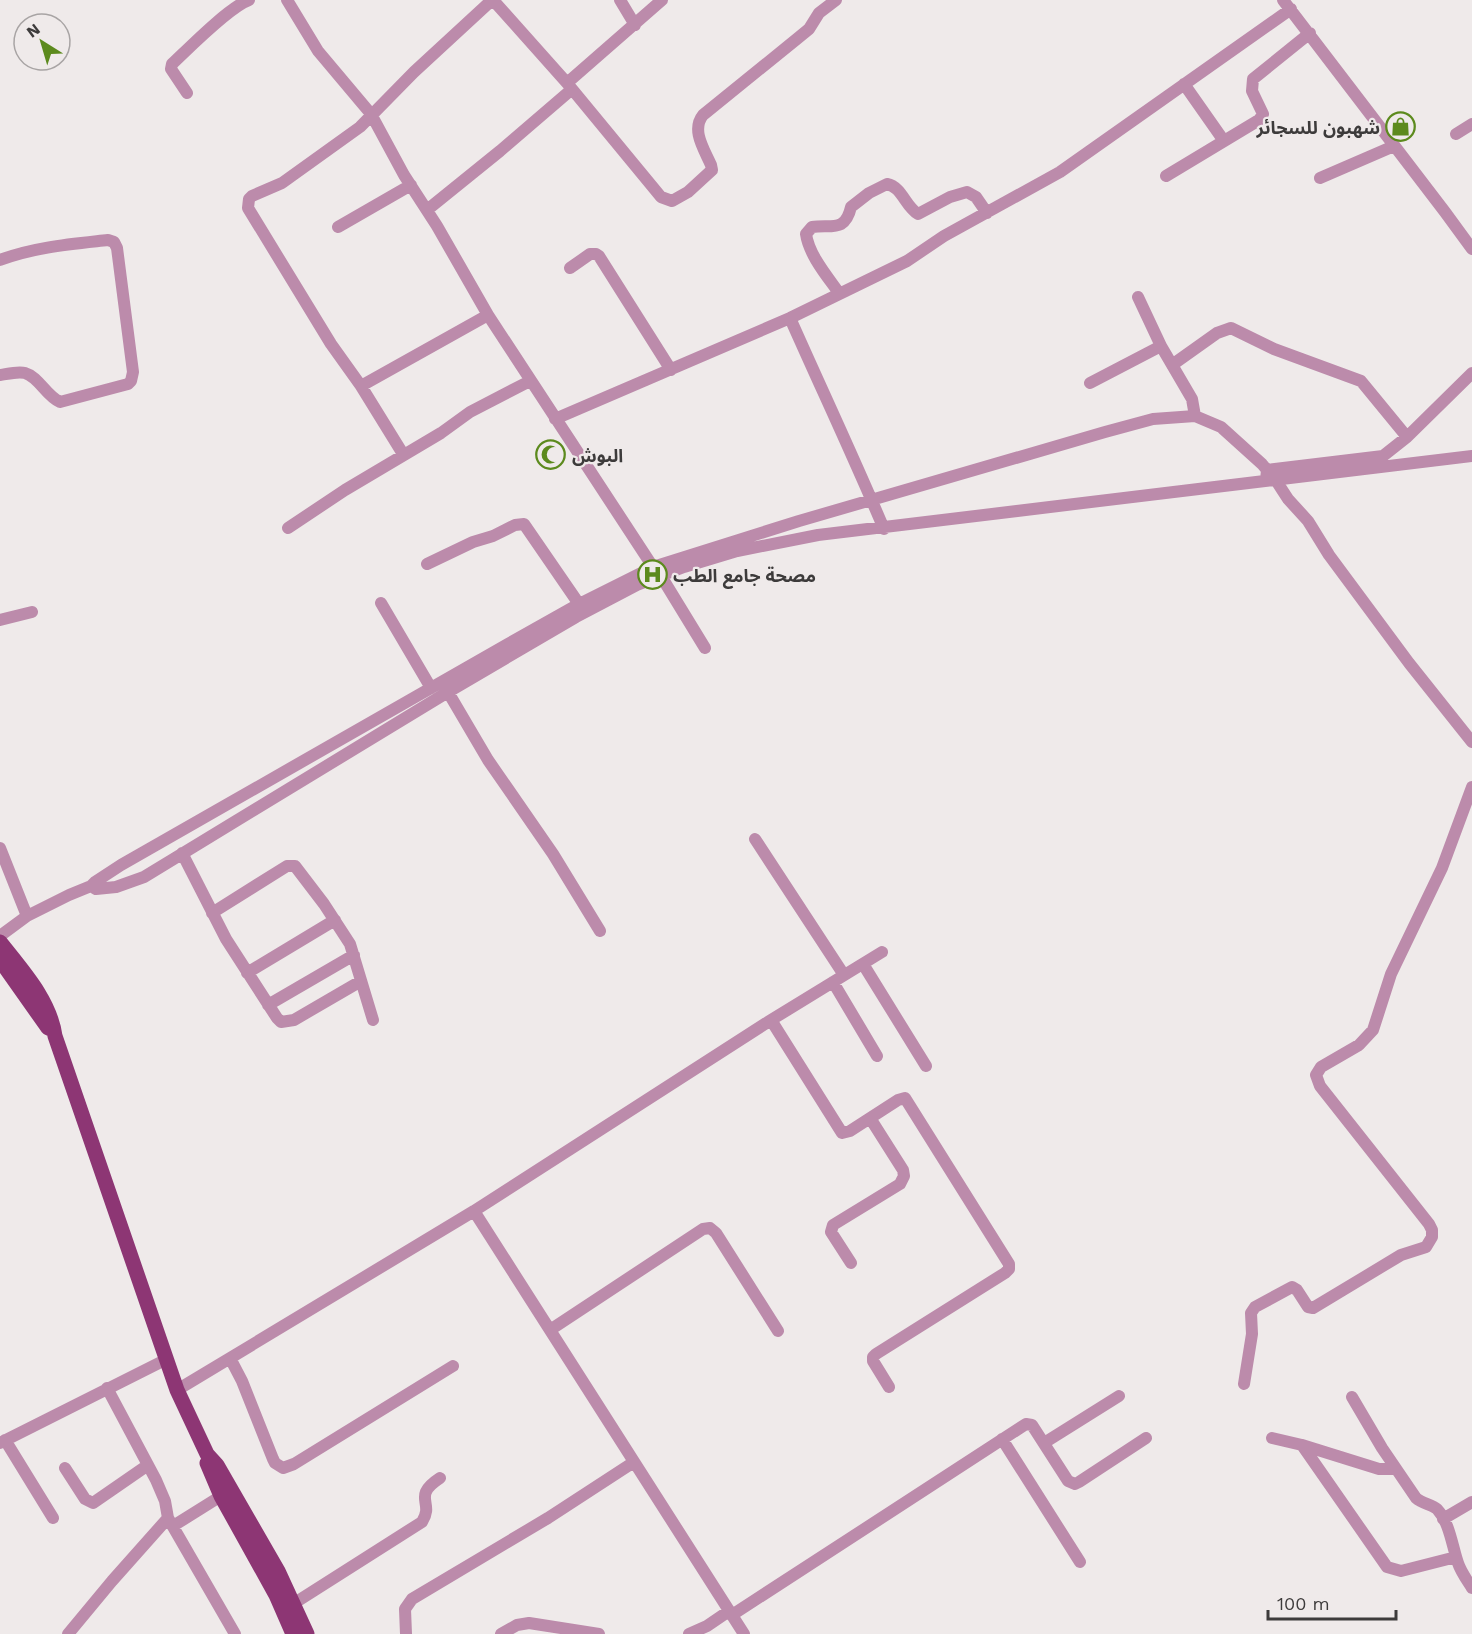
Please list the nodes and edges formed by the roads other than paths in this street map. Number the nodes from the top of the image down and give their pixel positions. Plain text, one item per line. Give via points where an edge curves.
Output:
1 (249, 0) edge
2 (287, 0) edge
3 (493, 0) edge
4 (620, 0) edge
5 (662, 0) edge
6 (836, 0) edge
7 (1288, 3) edge
8 (635, 25) junction
9 (1310, 33) junction
10 (1184, 84) junction
11 (569, 87) junction
12 (187, 93) dead end
13 (371, 114) junction
14 (1472, 124) edge
15 (1456, 134) dead end
16 (1224, 141) junction
17 (1394, 146) junction
18 (1166, 176) dead end
19 (1320, 178) dead end
20 (411, 184) junction
21 (427, 210) junction
22 (987, 213) junction
23 (338, 227) dead end
24 (1472, 249) edge
25 (0, 260) edge
26 (570, 268) dead end
27 (840, 293) junction
28 (1138, 297) dead end
29 (488, 315) junction
30 (789, 318) junction
31 (1161, 346) junction
32 (1172, 365) junction
33 (670, 370) junction
34 (1472, 374) edge
35 (0, 375) edge
36 (530, 381) junction
37 (1090, 383) dead end
38 (362, 386) junction
39 (1195, 416) junction
40 (555, 419) junction
41 (1407, 437) junction
42 (403, 454) junction
43 (1383, 456) junction
44 (1472, 456) edge
45 (1372, 467) junction
46 (1269, 477) junction
47 (873, 501) junction
48 (781, 526) junction
49 (288, 528) dead end
50 (884, 529) junction
51 (787, 540) junction
52 (426, 564) dead end
53 (657, 571) junction
54 (381, 603) dead end
55 (579, 604) junction
56 (32, 612) dead end
57 (0, 620) edge
58 (705, 648) dead end
59 (431, 688) junction
60 (448, 692) junction
61 (1472, 742) edge
62 (305, 760) junction
63 (314, 773) junction
64 (1472, 787) edge
65 (755, 839) dead end
66 (0, 848) edge
67 (182, 853) junction
68 (91, 886) junction
69 (212, 913) junction
70 (27, 916) junction
71 (335, 920) junction
72 (600, 931) dead end
73 (0, 936) edge
74 (0, 942) edge
75 (882, 952) dead end
76 (354, 955) junction
77 (0, 960) edge
78 (863, 964) junction
79 (247, 973) junction
80 (844, 975) junction
81 (361, 981) junction
82 (832, 982) junction
83 (268, 1005) junction
84 (373, 1020) dead end
85 (771, 1020) junction
86 (55, 1036) junction
87 (878, 1056) dead end
88 (926, 1066) dead end
89 (870, 1118) junction
90 (474, 1210) junction
91 (850, 1263) dead end
92 (550, 1330) junction
93 (778, 1331) dead end
94 (230, 1358) junction
95 (167, 1359) junction
96 (453, 1366) dead end
97 (1244, 1384) dead end
98 (889, 1387) dead end
99 (107, 1388) junction
100 (181, 1388) junction
101 (1119, 1396) dead end
102 (1352, 1397) dead end
103 (1146, 1438) dead end
104 (1272, 1438) dead end
105 (1002, 1439) junction
106 (2, 1442) edge
107 (1044, 1443) junction
108 (1302, 1445) junction
109 (207, 1454) junction
110 (634, 1462) junction
111 (148, 1465) junction
112 (65, 1468) dead end
113 (1396, 1469) junction
114 (440, 1479) dead end
115 (221, 1496) junction
116 (1472, 1502) edge
117 (53, 1518) dead end
118 (1443, 1520) junction
119 (171, 1522) junction
120 (1456, 1557) junction
121 (1080, 1562) dead end
122 (1472, 1588) edge
123 (293, 1604) junction
124 (731, 1613) junction
125 (68, 1634) edge
126 (234, 1634) edge
127 (293, 1634) edge
128 (307, 1634) edge
129 (406, 1634) edge
130 (501, 1634) edge
131 (599, 1634) edge
132 (689, 1634) edge
133 (744, 1634) edge

1 - 12 street via 172,64 171,69
2 - 13 street via 318,51
3 - 11 street
3 - 13 street
4 - 8 street
5 - 8 street
6 - 11 street via 798,38 698,122 697,132 712,170 679,199 661,197
7 - 9 street
7 - 10 street
8 - 11 street
9 - 16 street via 1256,76 1251,85 1262,117
9 - 17 street
10 - 16 street
10 - 22 street via 1060,172
11 - 21 street via 500,151
13 - 20 street
13 - 38 street via 352,133 282,183 252,196 248,203 331,344
14 - 15 street
16 - 18 street
17 - 19 street
17 - 24 street
20 - 21 street
20 - 23 street
21 - 29 street
22 - 27 street via 907,261
22 - 27 street via 976,197 967,192 918,214 895,186 887,183 879,187 851,207 844,223 812,227 806,234 818,263
25 - 35 street via 63,245 114,242 133,372 128,384 60,402 33,377 24,373
26 - 33 street via 590,254 599,256
27 - 30 street
28 - 31 street
29 - 36 street
29 - 38 street
30 - 33 street
30 - 47 street
31 - 32 street
31 - 37 street
32 - 39 street via 1192,399
32 - 41 street via 1217,333 1231,328 1274,349 1361,381
33 - 40 street
34 - 41 street
36 - 40 street
36 - 42 street via 470,412
38 - 42 street
39 - 46 street via 1221,427
39 - 47 street via 1152,419
40 - 53 street
41 - 43 street
42 - 49 street
43 - 45 street
43 - 46 street
44 - 45 street
45 - 46 street
46 - 50 street
46 - 61 street via 1308,521 1409,663
47 - 48 street
47 - 50 street
48 - 51 street
48 - 53 street
50 - 51 street
51 - 53 street
52 - 55 street via 524,524
53 - 55 street
53 - 58 street
53 - 60 street
54 - 59 street
55 - 59 street
56 - 57 street
59 - 62 street
60 - 63 street
60 - 72 street
62 - 63 street
62 - 68 street
63 - 67 street
64 - 97 street via 1442,868 1391,974 1373,1030 1359,1045 1321,1067 1316,1075 1320,1086 1429,1224 1432,1238 1426,1247 1401,1255 1313,1308 1292,1287 1255,1307 1251,1312 1252,1334
65 - 80 street
66 - 70 street
67 - 68 street via 132,882 96,889
67 - 69 street
68 - 70 street
69 - 71 street via 291,865 298,868
69 - 79 street
70 - 73 street
71 - 76 street
71 - 79 street
74 - 86 main road via 45,1004
75 - 78 street
76 - 81 street
76 - 83 street
77 - 86 main road
78 - 80 street
78 - 88 street
79 - 83 street
80 - 82 street
81 - 83 street via 289,1022 281,1022
81 - 84 street
82 - 85 street
82 - 87 street
85 - 89 street via 839,1130 845,1133
85 - 90 street
86 - 95 main road
86 - 100 main road via 63,1042
89 - 91 street via 904,1176 900,1184 833,1225 831,1232
89 - 98 street via 905,1098 1009,1264 1005,1273 873,1357
90 - 92 street
90 - 94 street
92 - 93 street via 710,1228
92 - 110 street
94 - 96 street via 273,1460 283,1467 294,1464
94 - 100 street
95 - 99 street
95 - 100 main road
99 - 106 street
99 - 111 street
100 - 109 main road
101 - 107 street
102 - 113 street
103 - 107 street via 1075,1484 1068,1482
104 - 108 street
105 - 107 street via 1028,1423
105 - 121 street
105 - 124 street
106 - 117 street
108 - 113 street via 1379,1469
108 - 120 street via 1387,1567 1401,1571
109 - 115 main road via 209,1470
109 - 123 main road via 278,1571
110 - 124 street
110 - 129 street via 412,1599 405,1609
111 - 112 street via 93,1503 85,1500
111 - 119 street
113 - 118 street via 1416,1498 1437,1509
114 - 123 street via 428,1486 424,1495 423,1522
115 - 119 street
115 - 127 main road
116 - 118 street
118 - 120 street
119 - 125 street via 112,1581
119 - 126 street
120 - 122 street
123 - 128 main road
124 - 132 street
124 - 133 street
130 - 131 street via 529,1623

